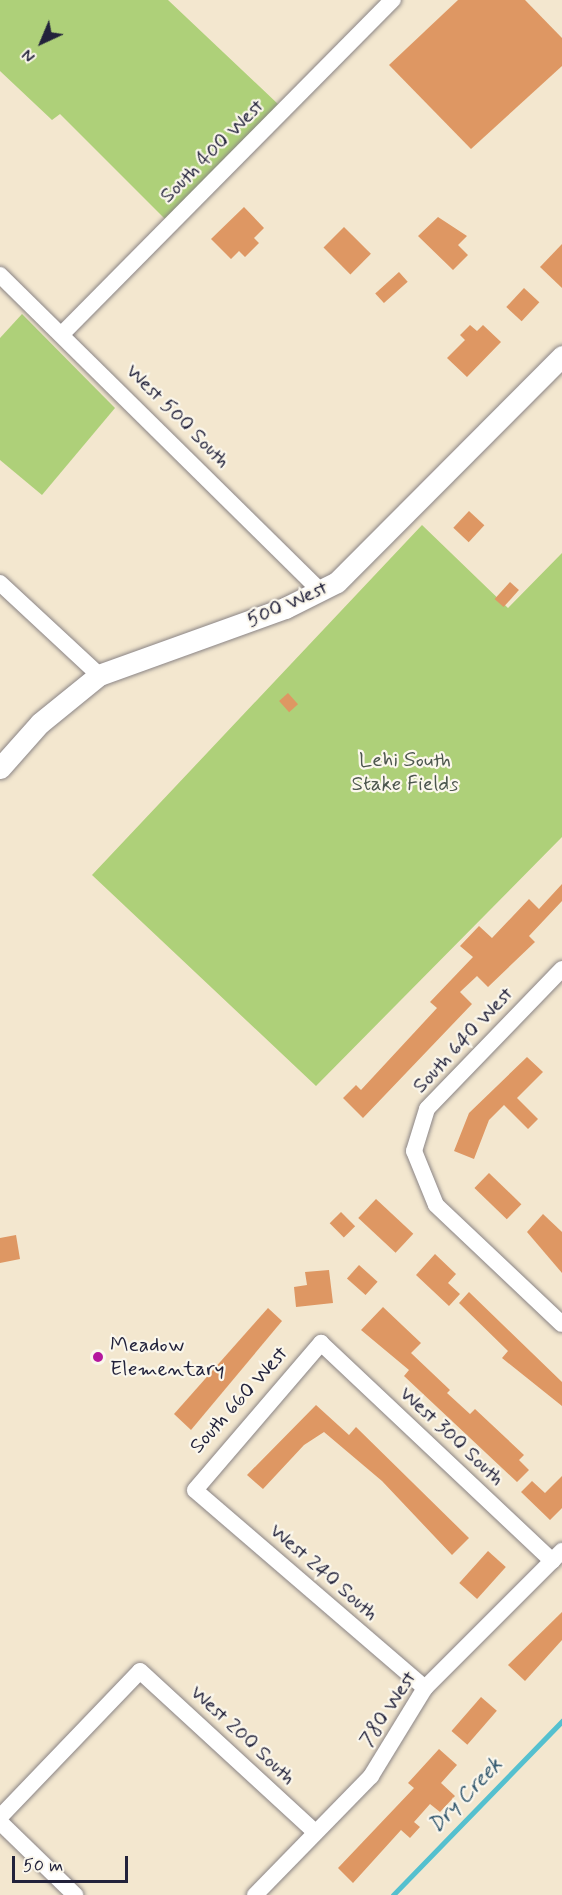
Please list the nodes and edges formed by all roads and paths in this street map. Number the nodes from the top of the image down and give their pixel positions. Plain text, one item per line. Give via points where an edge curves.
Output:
1 (393, 0) edge
2 (0, 275) edge
3 (63, 333) junction
4 (562, 356) edge
5 (0, 583) edge
6 (321, 592) junction
7 (99, 675) junction
8 (0, 768) edge
9 (562, 969) edge
10 (562, 1324) edge
11 (321, 1343) joint
12 (195, 1490) joint
13 (557, 1556) edge
14 (425, 1688) junction
15 (0, 1817) edge
16 (0, 1822) edge
17 (315, 1833) junction
18 (75, 1895) edge
19 (255, 1895) edge

1 - 3 street, South 400 West
2 - 3 street, West 500 South
3 - 6 street, West 500 South
4 - 6 street, 500 West via 369,553
5 - 7 street
6 - 7 street, 500 West
7 - 8 street, 500 West via 40,723
9 - 10 street, South 640 West via 427,1109 414,1152 436,1205
11 - 12 street, South 660 West
11 - 13 street, West 300 South
12 - 14 street, West 240 South
13 - 14 street, 780 West
14 - 17 street, 780 West via 371,1776
15 - 17 street, West 200 South via 140,1671
16 - 18 street
17 - 19 street, 780 West

